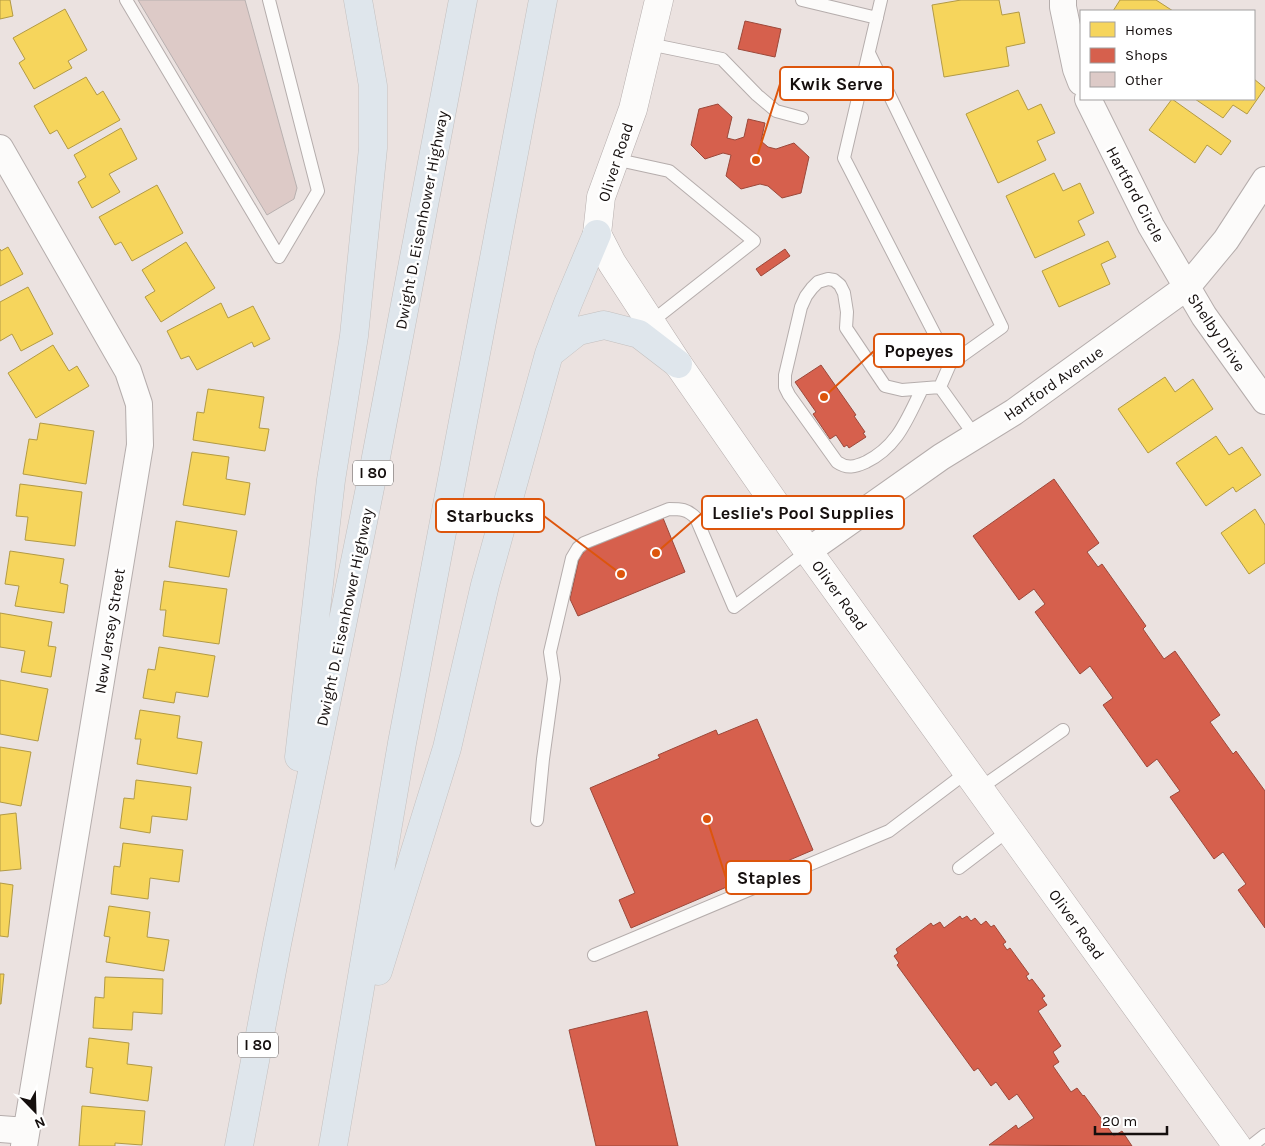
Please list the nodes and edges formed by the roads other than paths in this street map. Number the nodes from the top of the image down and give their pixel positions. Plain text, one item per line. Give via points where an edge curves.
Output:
1 (126, 0) edge
2 (269, 0) edge
3 (358, 0) edge
4 (463, 0) edge
5 (543, 0) edge
6 (659, 0) edge
7 (802, 0) edge
8 (882, 0) edge
9 (1063, 0) edge
10 (877, 18) junction
11 (649, 44) junction
12 (869, 53) junction
13 (1080, 79) edge
14 (1088, 100) edge
15 (802, 118) dead end
16 (0, 148) edge
17 (614, 159) junction
18 (1265, 180) edge
19 (597, 234) junction
20 (1187, 287) junction
21 (651, 322) junction
22 (549, 354) junction
23 (678, 364) junction
24 (950, 364) junction
25 (940, 386) junction
26 (922, 389) junction
27 (1265, 401) edge
28 (975, 436) junction
29 (808, 551) junction
30 (1063, 730) dead end
31 (973, 780) junction
32 (538, 820) dead end
33 (1009, 830) junction
34 (959, 868) dead end
35 (277, 944) junction
36 (594, 954) dead end
37 (346, 1072) junction
38 (0, 1129) edge
39 (1265, 1135) edge
40 (25, 1138) edge
41 (239, 1146) edge
42 (333, 1146) edge
43 (1237, 1146) edge
44 (1250, 1146) edge

1 - 2 lane via 279,257 318,191
3 - 35 highway via 373,86 373,148 354,336 331,480
4 - 35 highway, Dwight D. Eisenhower Highway / I 80 via 372,483
5 - 37 highway via 404,733
6 - 11 street, Oliver Road
7 - 10 lane
8 - 10 lane
9 - 13 street
10 - 12 lane
11 - 15 lane via 722,59 776,111
11 - 17 street, Oliver Road via 633,109
12 - 24 lane via 844,158
12 - 24 lane via 1002,327
14 - 20 street, Hartford Circle via 1151,226
16 - 40 street, New Jersey Street via 128,371 140,404 140,445
17 - 19 street, Oliver Road via 601,197
17 - 21 lane via 669,171 754,241
18 - 20 street, Hartford Avenue via 1226,240
19 - 21 street, Oliver Road
19 - 22 highway
20 - 27 street, Shelby Drive via 1205,318
20 - 28 street, Hartford Avenue via 1014,412
21 - 23 street, Oliver Road
22 - 23 highway via 578,331 604,325 639,334
22 - 37 highway via 485,585 447,748
23 - 29 street, Oliver Road
24 - 25 lane
25 - 26 lane
25 - 28 lane
26 - 26 lane via 902,390 885,386 846,328 846,302 840,285 828,279 818,282 801,308 785,375 786,387 837,462 852,467 884,451 898,436
28 - 29 street, Hartford Avenue
29 - 31 street, Oliver Road
29 - 32 lane via 734,607 696,518 690,512 669,509 578,548 572,558 550,652 554,679
30 - 31 lane
31 - 33 street, Oliver Road
31 - 36 lane via 889,831
33 - 34 lane
33 - 43 street, Oliver Road
35 - 41 highway, Dwight D. Eisenhower Highway / I 80
37 - 42 highway
38 - 40 street
39 - 44 lane

